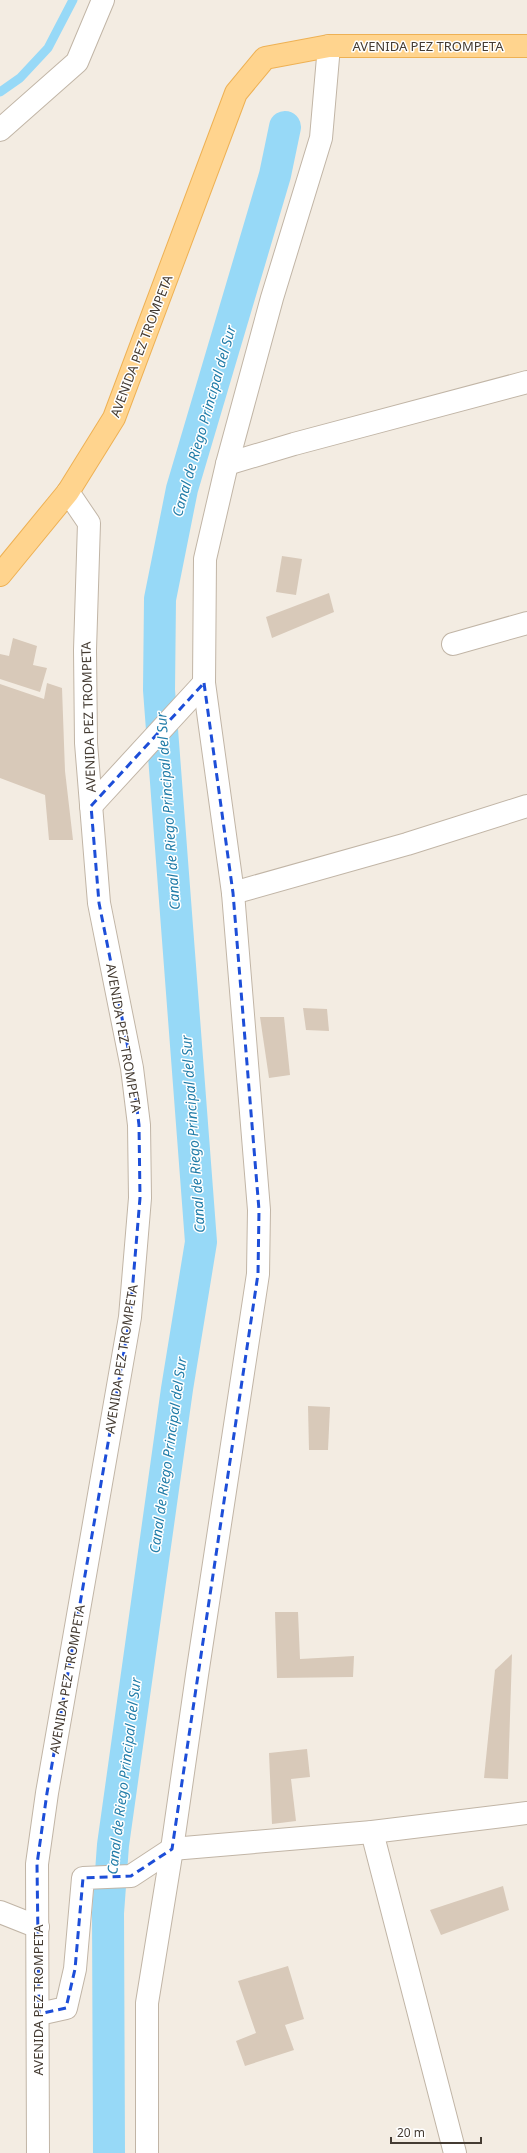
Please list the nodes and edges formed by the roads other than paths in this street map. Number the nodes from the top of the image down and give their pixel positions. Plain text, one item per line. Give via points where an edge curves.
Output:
1 (103, 0) edge
2 (329, 46) junction
3 (527, 46) edge
4 (0, 130) edge
5 (527, 382) edge
6 (227, 464) junction
7 (68, 492) junction
8 (0, 575) edge
9 (527, 623) edge
10 (453, 644) dead end
11 (204, 684) junction
12 (97, 799) junction
13 (527, 806) edge
14 (233, 894) junction
15 (527, 1813) edge
16 (372, 1832) junction
17 (172, 1849) junction
18 (0, 1912) edge
19 (38, 1927) junction
20 (39, 2014) junction
21 (38, 2153) edge
22 (147, 2153) edge
23 (455, 2153) edge

1 - 4 street via 77,62
2 - 3 main road, AVENIDA PEZ TROMPETA
2 - 6 street via 321,138 272,298
2 - 7 main road, AVENIDA PEZ TROMPETA via 265,58 236,93 114,418
5 - 6 street
6 - 11 street via 205,559
7 - 8 main road
7 - 12 street, AVENIDA PEZ TROMPETA via 89,523 85,650 86,720
9 - 10 street
11 - 12 street
11 - 14 street
12 - 19 street, AVENIDA PEZ TROMPETA via 99,903 132,1068 139,1126 140,1198 130,1318 47,1793 37,1864
13 - 14 street
14 - 17 street via 259,1210 258,1274
15 - 16 street
16 - 17 street
16 - 23 street
17 - 20 street via 131,1876 84,1878 75,1969 66,2008
17 - 22 street via 147,2003
18 - 19 street
19 - 20 street, AVENIDA PEZ TROMPETA
20 - 21 street, AVENIDA PEZ TROMPETA

